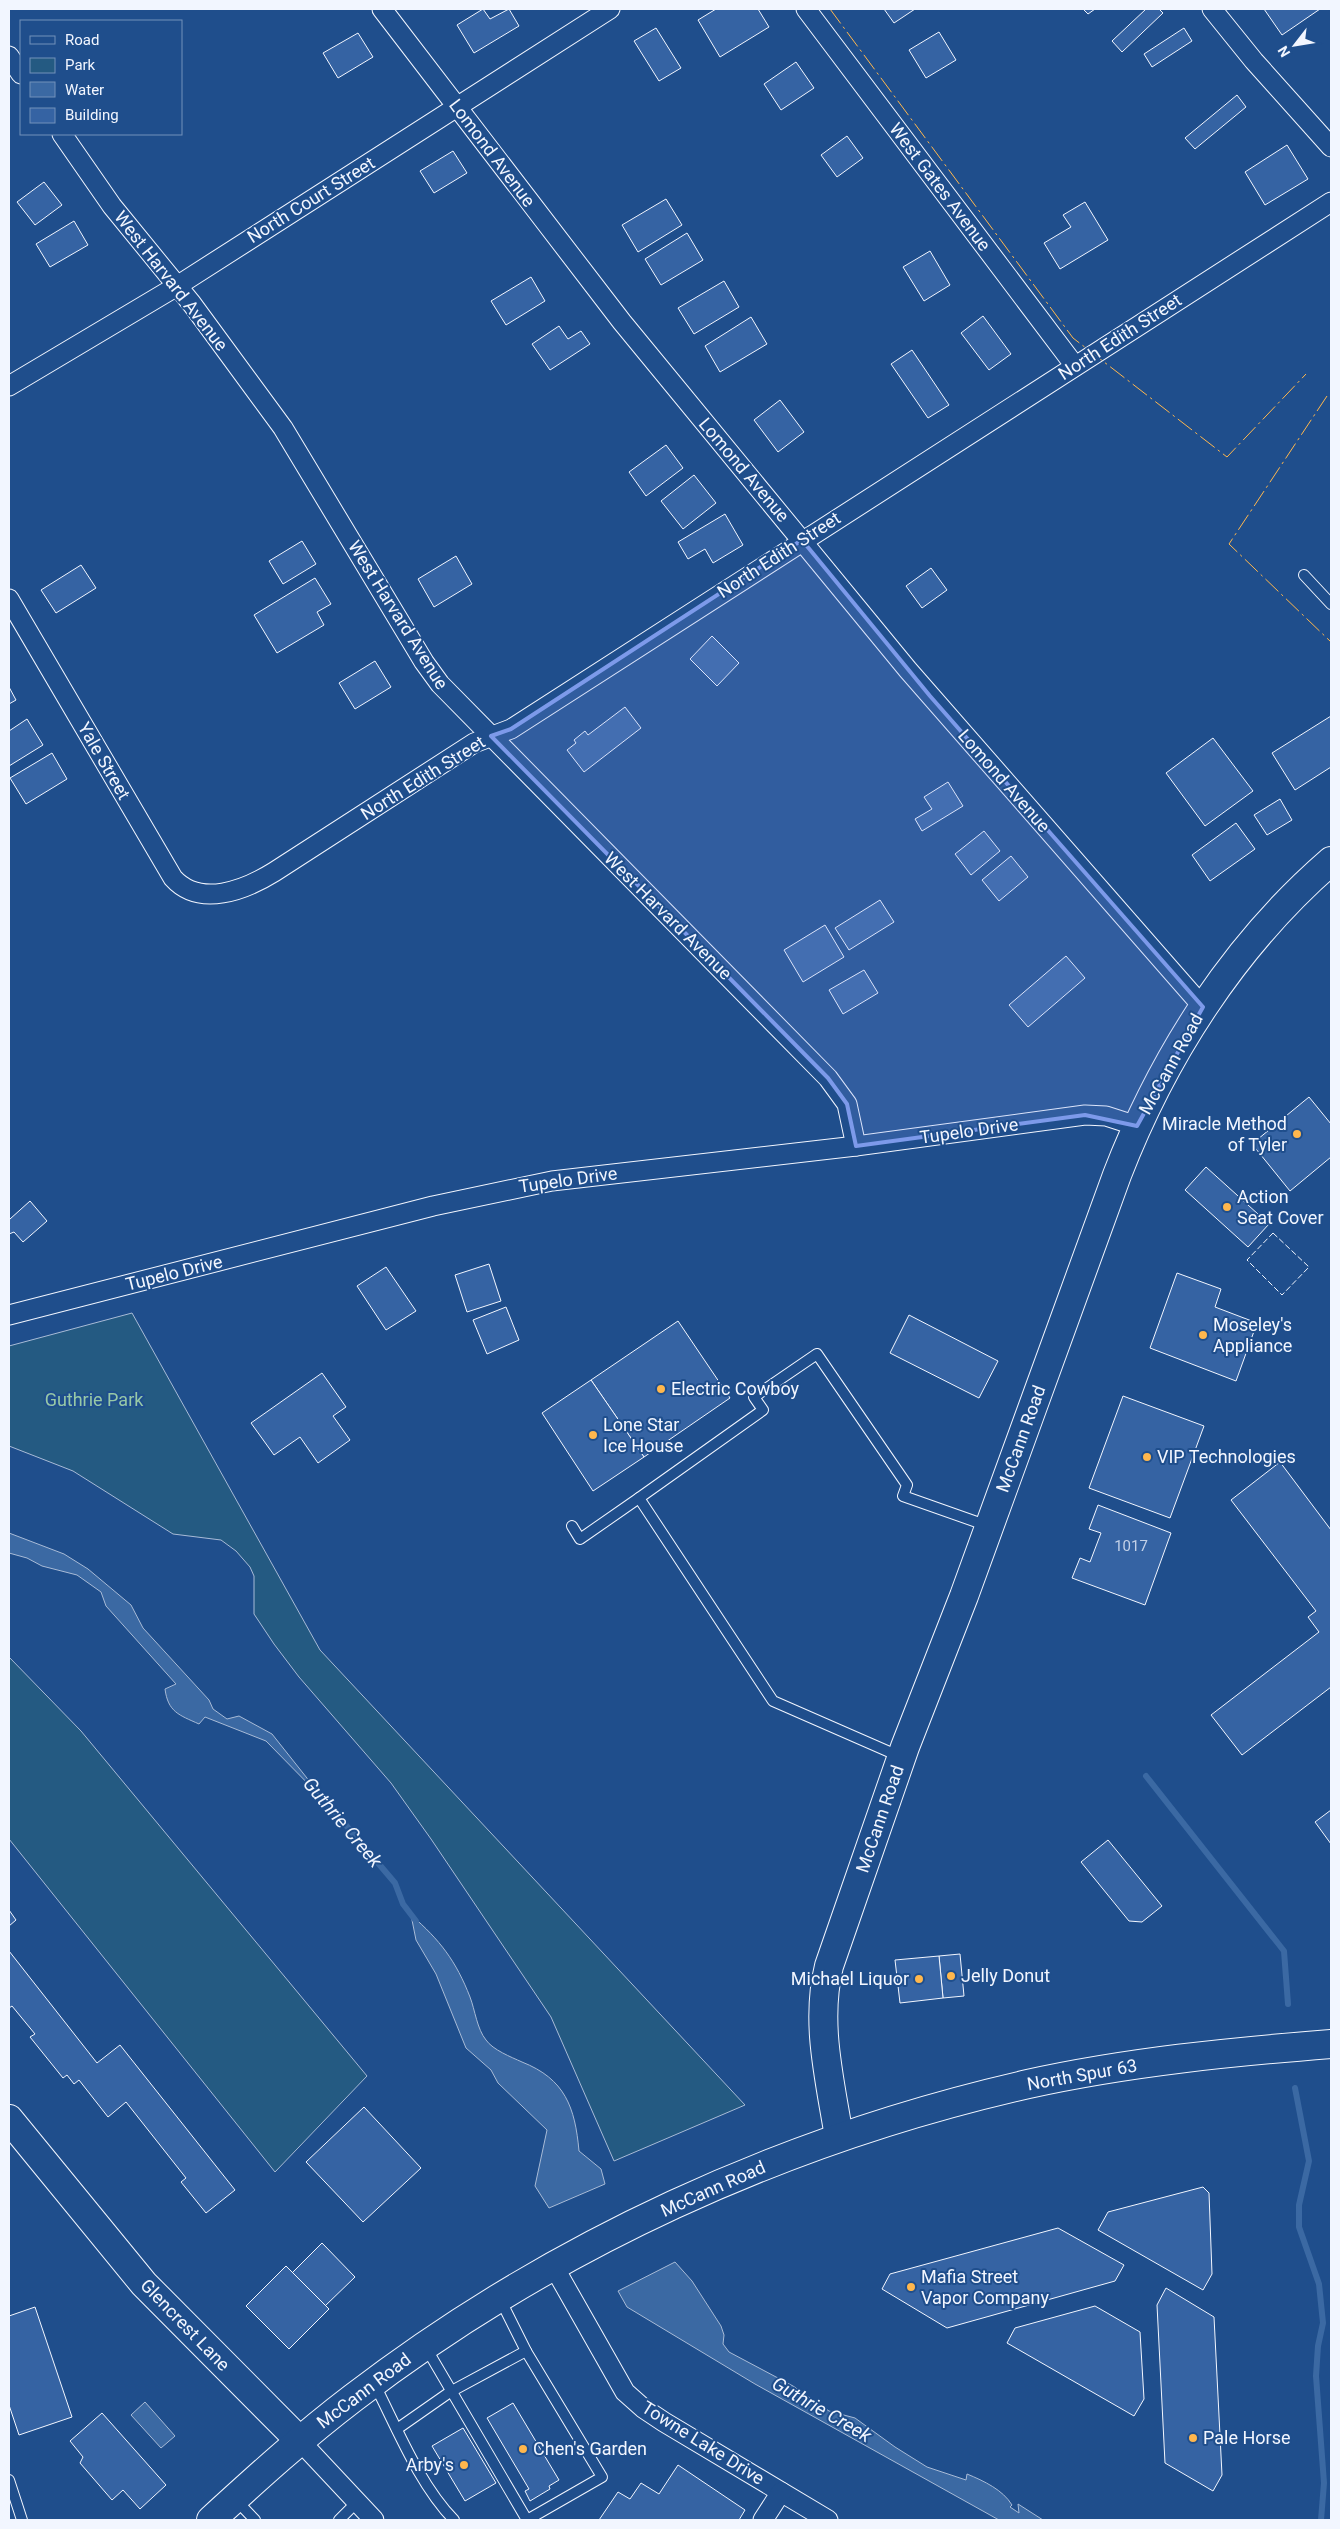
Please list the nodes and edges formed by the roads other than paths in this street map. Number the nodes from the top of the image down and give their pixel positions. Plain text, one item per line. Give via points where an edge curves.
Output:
1 (382, 9) edge
2 (610, 9) edge
3 (806, 9) edge
4 (1212, 9) edge
5 (9, 56) edge
6 (20, 72) edge
7 (457, 108) junction
8 (63, 135) edge
9 (1331, 147) edge
10 (1331, 202) edge
11 (177, 286) junction
12 (1075, 366) junction
13 (9, 386) edge
14 (802, 540) junction
15 (1304, 576) dead end
16 (9, 599) edge
17 (1331, 604) edge
18 (491, 736) junction
19 (1331, 861) edge
20 (219, 894) joint
21 (1203, 1007) junction
22 (1137, 1126) junction
23 (856, 1146) junction
24 (9, 1315) edge
25 (639, 1498) junction
26 (572, 1526) dead end
27 (989, 1527) junction
28 (902, 1757) junction
29 (1331, 2044) edge
30 (11, 2127) edge
31 (839, 2137) junction
32 (554, 2267) junction
33 (499, 2298) junction
34 (424, 2346) junction
35 (526, 2351) junction
36 (374, 2382) junction
37 (450, 2392) junction
38 (397, 2429) junction
39 (299, 2440) junction
40 (9, 2480) edge
41 (781, 2492) junction
42 (234, 2498) junction
43 (357, 2502) junction
44 (824, 2519) edge
45 (22, 2520) edge
46 (211, 2520) edge
47 (255, 2520) edge
48 (339, 2520) edge
49 (374, 2520) edge
50 (454, 2520) edge
51 (527, 2520) edge
52 (763, 2520) edge

1 - 7 street, Lomond Avenue
2 - 7 street, North Court Street
3 - 12 street, West Gates Avenue
4 - 9 street
5 - 6 street
7 - 11 street, North Court Street
7 - 14 street, Lomond Avenue via 622,322
8 - 11 street, West Harvard Avenue via 112,206
10 - 12 street, North Edith Street
11 - 13 street, North Court Street
11 - 18 street, West Harvard Avenue via 283,428 431,672 449,695
12 - 14 street, North Edith Street
14 - 18 street, North Edith Street via 511,728
14 - 21 street, Lomond Avenue via 924,690
15 - 17 lane
16 - 20 street, Yale Street via 173,878 192,892
18 - 20 street, North Edith Street via 474,743 266,877 244,888
18 - 23 street, West Harvard Avenue via 828,1078 847,1104
19 - 21 street, McCann Road via 1270,921 1234,963
21 - 22 street, McCann Road via 1166,1068
22 - 23 street, Tupelo Drive via 1106,1116 1085,1115
22 - 27 street, McCann Road
23 - 24 street, Tupelo Drive via 552,1180 492,1192
25 - 26 lane via 580,1539
25 - 27 lane via 763,1410 754,1397 817,1354 907,1485 903,1496
25 - 28 lane via 774,1701
27 - 28 street, McCann Road
28 - 31 street, McCann Road via 829,1966 823,1995 825,2053
29 - 31 street, North Spur 63 via 1203,2055 1082,2074 950,2104
30 - 39 street, Glencrest Lane via 144,2284
31 - 32 street, McCann Road via 675,2205
32 - 33 street, McCann Road
32 - 41 street, Towne Lake Drive via 625,2392 664,2422
33 - 34 street, McCann Road
33 - 35 lane
34 - 36 street, McCann Road
34 - 37 lane
35 - 37 lane
35 - 51 lane via 602,2477
36 - 38 lane
36 - 39 street, McCann Road
37 - 38 lane
37 - 51 lane
38 - 50 lane via 444,2510
39 - 42 street, McCann Road
39 - 43 street, Glencrest Lane
40 - 45 lane
41 - 44 street, Towne Lake Drive
41 - 52 street
42 - 46 street, McCann Road
42 - 47 lane
43 - 48 lane
43 - 49 street, Glencrest Lane

